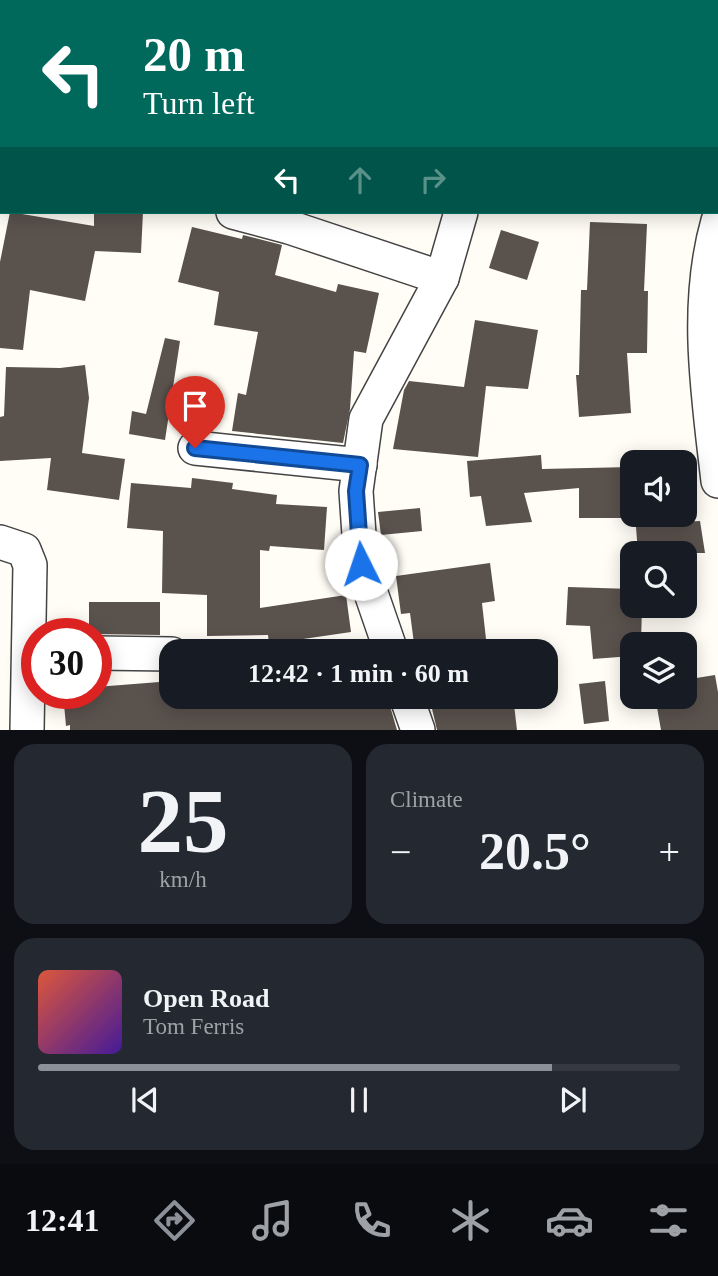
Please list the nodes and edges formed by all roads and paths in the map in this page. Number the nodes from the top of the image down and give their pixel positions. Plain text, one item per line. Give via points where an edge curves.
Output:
1 (240, 214) edge
2 (460, 214) edge
3 (715, 239) edge
4 (442, 278) junction
5 (195, 448) dead end
6 (360, 465) junction
7 (718, 481) edge
8 (0, 542) edge
9 (32, 618) edge
10 (387, 639) edge
11 (112, 653) edge
12 (159, 654) edge
13 (29, 709) edge
14 (411, 709) edge
15 (27, 730) edge
16 (418, 730) edge

1 - 4 street
2 - 4 street
3 - 7 street via 705,317 706,378
4 - 6 street via 366,419
5 - 6 street
6 - 10 street via 356,491 361,564
8 - 9 street via 24,550 30,565
11 - 12 street
13 - 15 street
14 - 16 street

